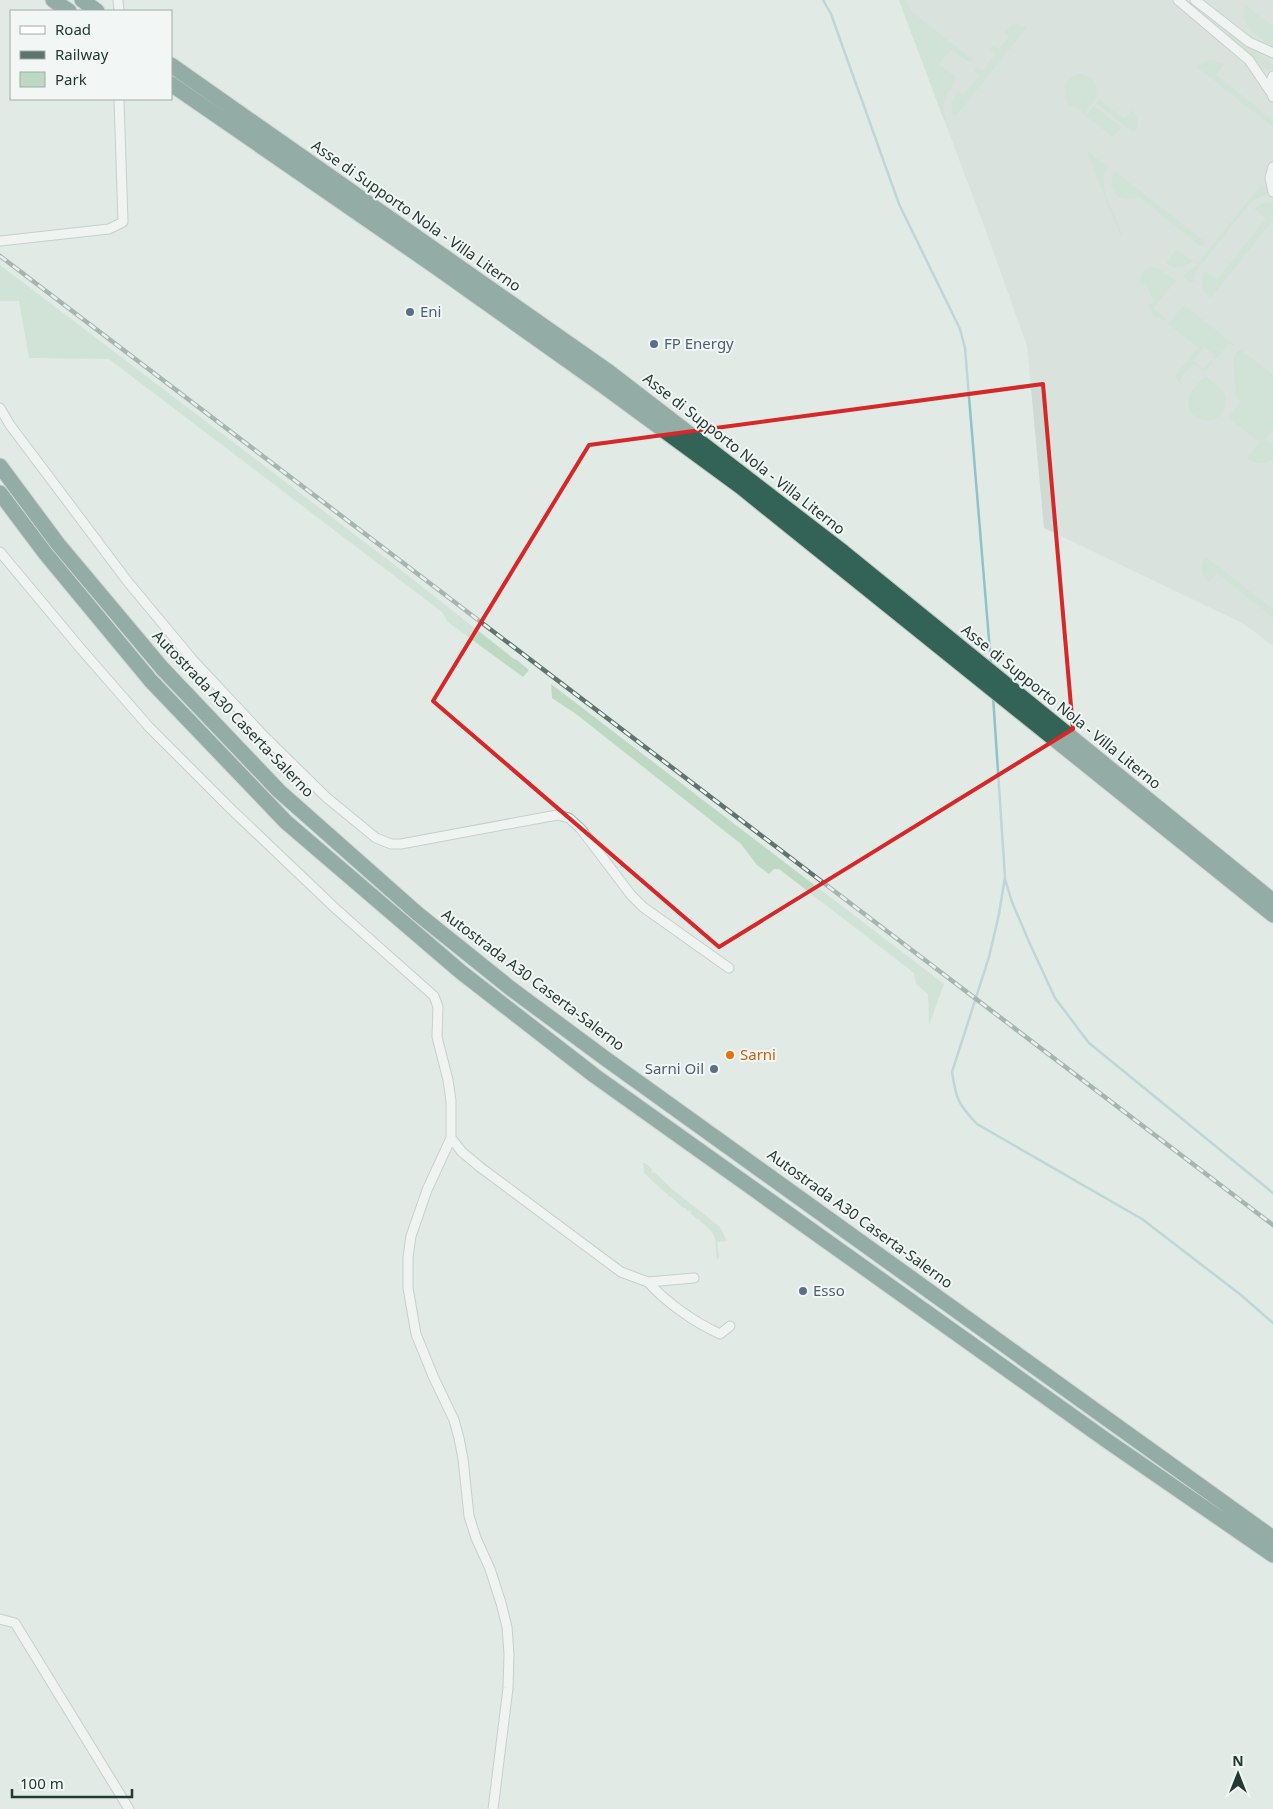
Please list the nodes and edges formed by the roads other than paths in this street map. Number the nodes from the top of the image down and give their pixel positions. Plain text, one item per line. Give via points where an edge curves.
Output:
1 (53, 0) edge
2 (82, 0) edge
3 (1178, 0) edge
4 (1195, 0) edge
5 (68, 10) edge
6 (96, 10) edge
7 (1273, 54) edge
8 (172, 66) edge
9 (1273, 76) edge
10 (172, 85) edge
11 (1272, 94) edge
12 (119, 100) edge
13 (1273, 167) edge
14 (1273, 192) edge
15 (0, 241) edge
16 (0, 408) edge
17 (0, 466) edge
18 (0, 493) edge
19 (0, 552) edge
20 (949, 646) junction
21 (1138, 806) junction
22 (1273, 901) edge
23 (1273, 915) edge
24 (1273, 927) edge
25 (728, 968) dead end
26 (451, 1138) junction
27 (694, 1278) dead end
28 (648, 1282) junction
29 (730, 1326) dead end
30 (1273, 1538) edge
31 (1273, 1555) edge
32 (0, 1619) edge
33 (129, 1809) edge
34 (493, 1809) edge

1 - 5 highway
2 - 6 highway
3 - 11 street via 1249,60
4 - 7 street via 1249,42
8 - 20 highway, Asse di Supporto Nola - Villa Literno via 609,372 843,552
9 - 11 street via 1270,81
10 - 20 highway, Asse di Supporto Nola - Villa Literno via 617,397
12 - 15 street via 123,222 109,230
13 - 14 street via 1270,178
16 - 25 street via 128,582 192,659 326,797 376,838 401,844 564,815 581,829 643,907
17 - 30 highway, Autostrada A30 Caserta-Salerno via 58,544 162,668 279,791 418,914 606,1059
18 - 31 highway via 151,681 286,822 461,972 595,1076 1098,1435
19 - 26 street via 149,727 336,909 434,996 438,1007 437,1037 448,1080
20 - 21 highway, Asse di Supporto Nola - Villa Literno via 1038,725
20 - 22 highway, Asse di Supporto Nola - Villa Literno via 1036,709
21 - 23 highway, Asse di Supporto Nola - Villa Literno
21 - 24 highway via 1211,876
26 - 28 street via 480,1167 621,1272
26 - 34 street via 427,1190 411,1236 408,1288 416,1334 454,1420 463,1459 469,1516 496,1586 507,1627 508,1688
27 - 28 street
28 - 29 street via 704,1326 720,1334
32 - 33 street via 15,1623

